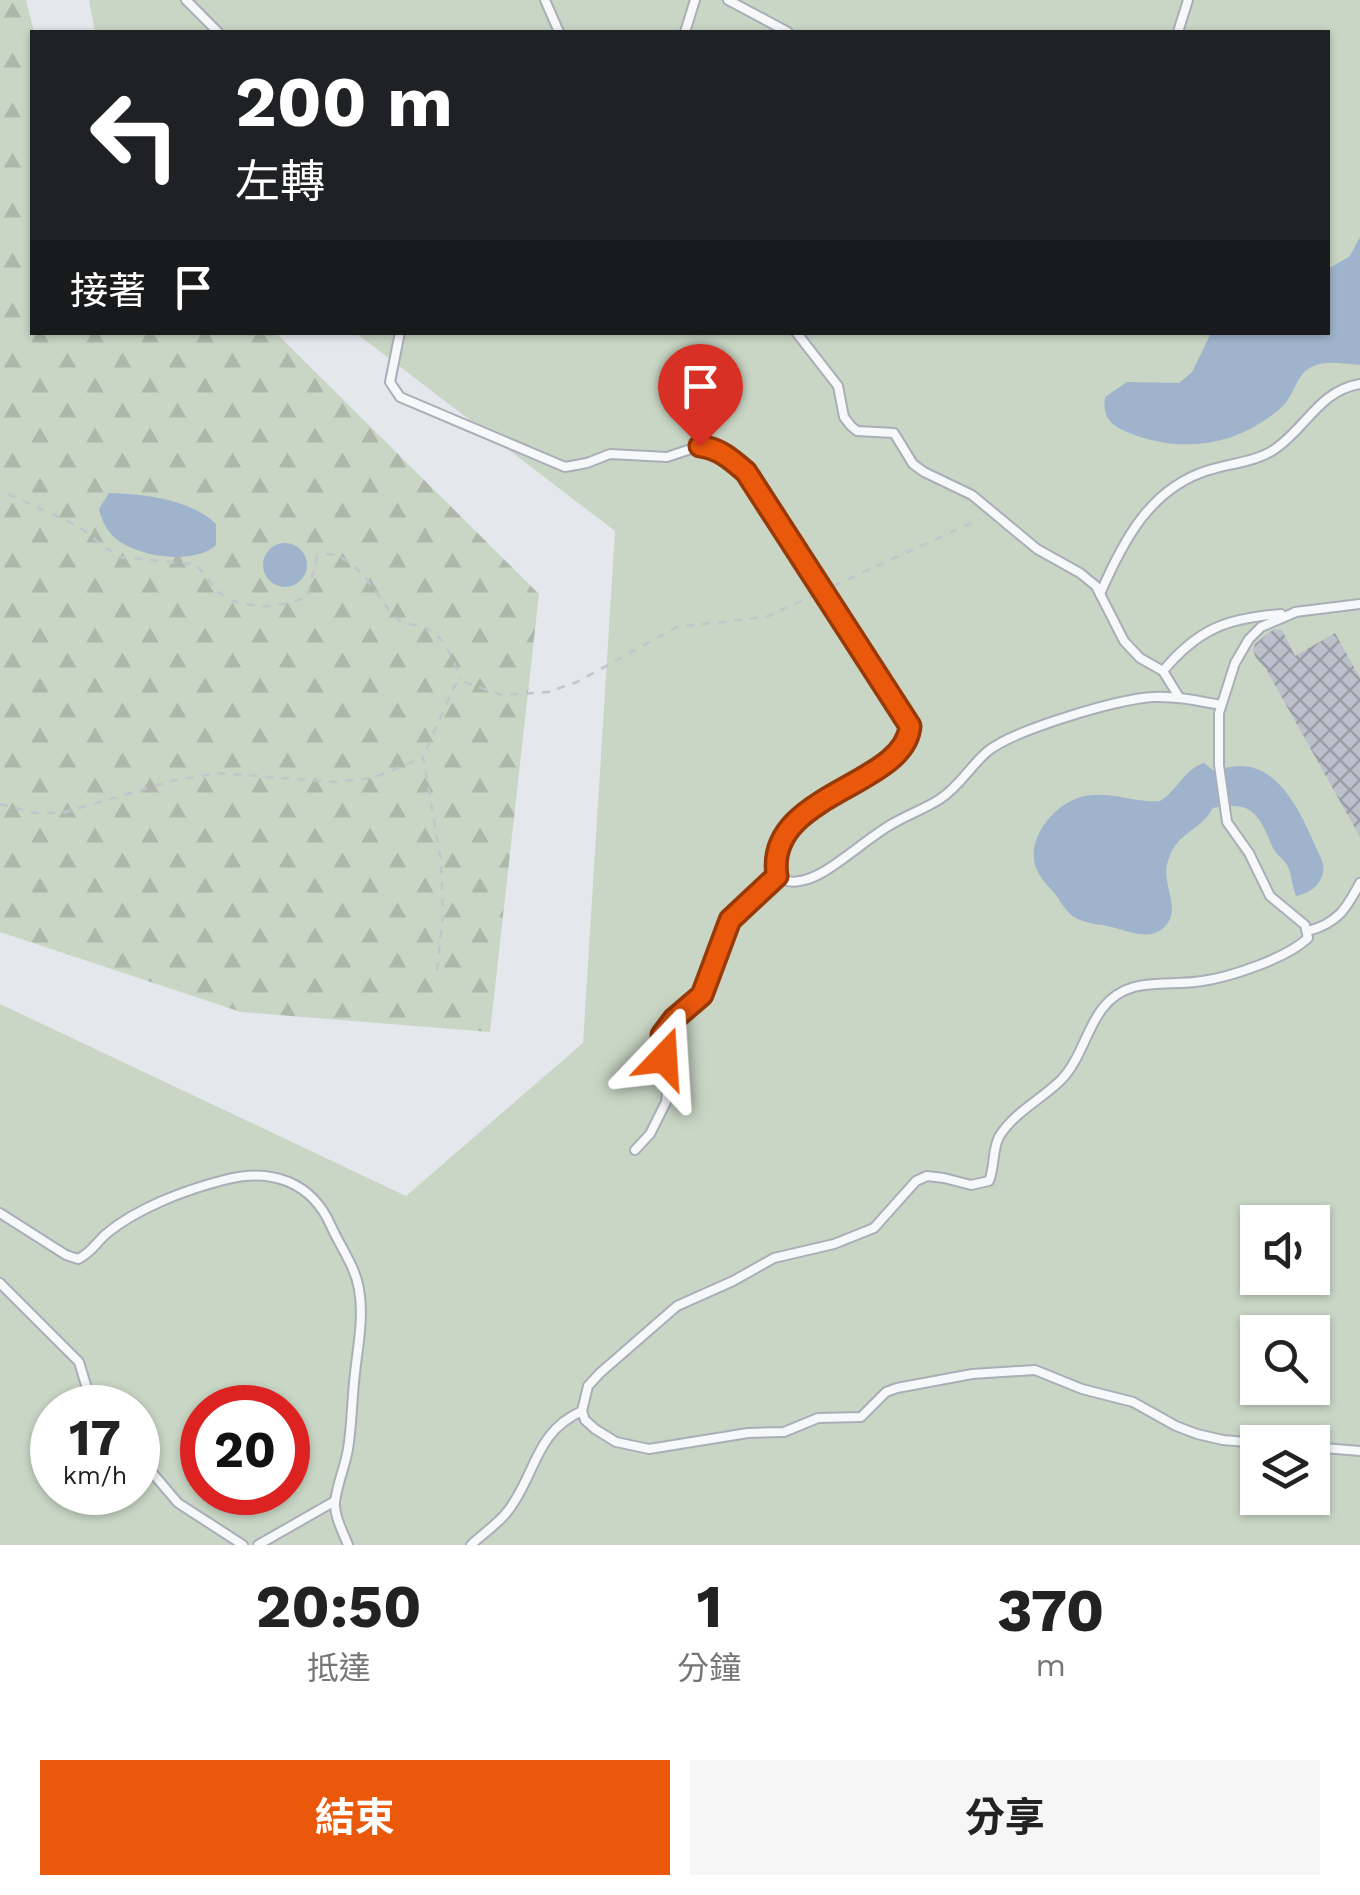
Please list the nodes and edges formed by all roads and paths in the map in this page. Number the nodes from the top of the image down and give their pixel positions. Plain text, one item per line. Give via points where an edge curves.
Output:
1 (186, 0) edge
2 (545, 0) edge
3 (695, 0) edge
4 (728, 0) edge
5 (1188, 0) edge
6 (216, 30) edge
7 (558, 30) edge
8 (686, 30) edge
9 (784, 30) edge
10 (1179, 30) edge
11 (399, 335) edge
12 (798, 335) edge
13 (1360, 384) edge
14 (8, 494) dead end
15 (995, 512) junction
16 (1100, 594) junction
17 (1360, 604) edge
18 (1296, 612) junction
19 (1163, 671) junction
20 (461, 681) junction
21 (1179, 698) junction
22 (1221, 705) junction
23 (423, 757) junction
24 (0, 804) edge
25 (777, 876) junction
26 (1360, 883) edge
27 (1308, 931) junction
28 (437, 970) dead end
29 (634, 1150) dead end
30 (0, 1213) edge
31 (0, 1284) edge
32 (86, 1385) edge
33 (582, 1411) junction
34 (1240, 1442) edge
35 (1330, 1448) edge
36 (1360, 1451) edge
37 (160, 1482) edge
38 (335, 1501) junction
39 (243, 1545) edge
40 (258, 1545) edge
41 (348, 1545) edge
42 (471, 1545) edge

1 - 6 lane
2 - 7 lane
3 - 8 lane
4 - 9 lane
5 - 10 lane
11 - 25 lane, bridge via 390,373 400,396 565,466 610,454 667,457 700,446 714,448 746,472 908,720 910,734 893,755 787,832
12 - 15 lane via 838,386 850,426 894,433 913,464
13 - 16 lane via 1325,398 1272,451 1184,478 1166,491 1121,545
14 - 20 path via 78,526 118,557 194,564 216,590 241,603 299,601 307,596 317,557 334,554 373,586 393,616 437,635
15 - 16 lane via 1050,558 1080,572
15 - 20 path via 766,617 677,627 548,692 502,695
16 - 19 lane via 1124,641
17 - 18 lane
18 - 19 lane via 1216,626
18 - 22 lane via 1249,639
19 - 21 lane
20 - 23 path
21 - 22 lane
21 - 25 lane via 1113,704 997,745 942,798 826,870 793,884
22 - 27 lane via 1224,811 1270,896
23 - 24 path via 373,778 335,782 218,773 62,813
23 - 28 path via 444,914
25 - 29 lane via 730,920 702,995 666,1028 666,1102
26 - 27 lane via 1343,914
27 - 33 lane via 1302,944 1222,977 1136,986 1114,995 1096,1014 1072,1066 998,1139 988,1181 971,1185 927,1176 874,1228 774,1258 677,1306 600,1372 588,1386
30 - 38 lane via 78,1259 126,1221 227,1178 289,1181 309,1191 323,1207 359,1291 349,1445
31 - 32 lane via 66,1346
33 - 34 lane via 616,1442 664,1448 784,1432 818,1418 861,1417 896,1388 1022,1369 1116,1396 1197,1434
33 - 42 lane via 549,1434 506,1513
35 - 36 lane
37 - 39 lane via 178,1503
38 - 40 lane
38 - 41 lane

